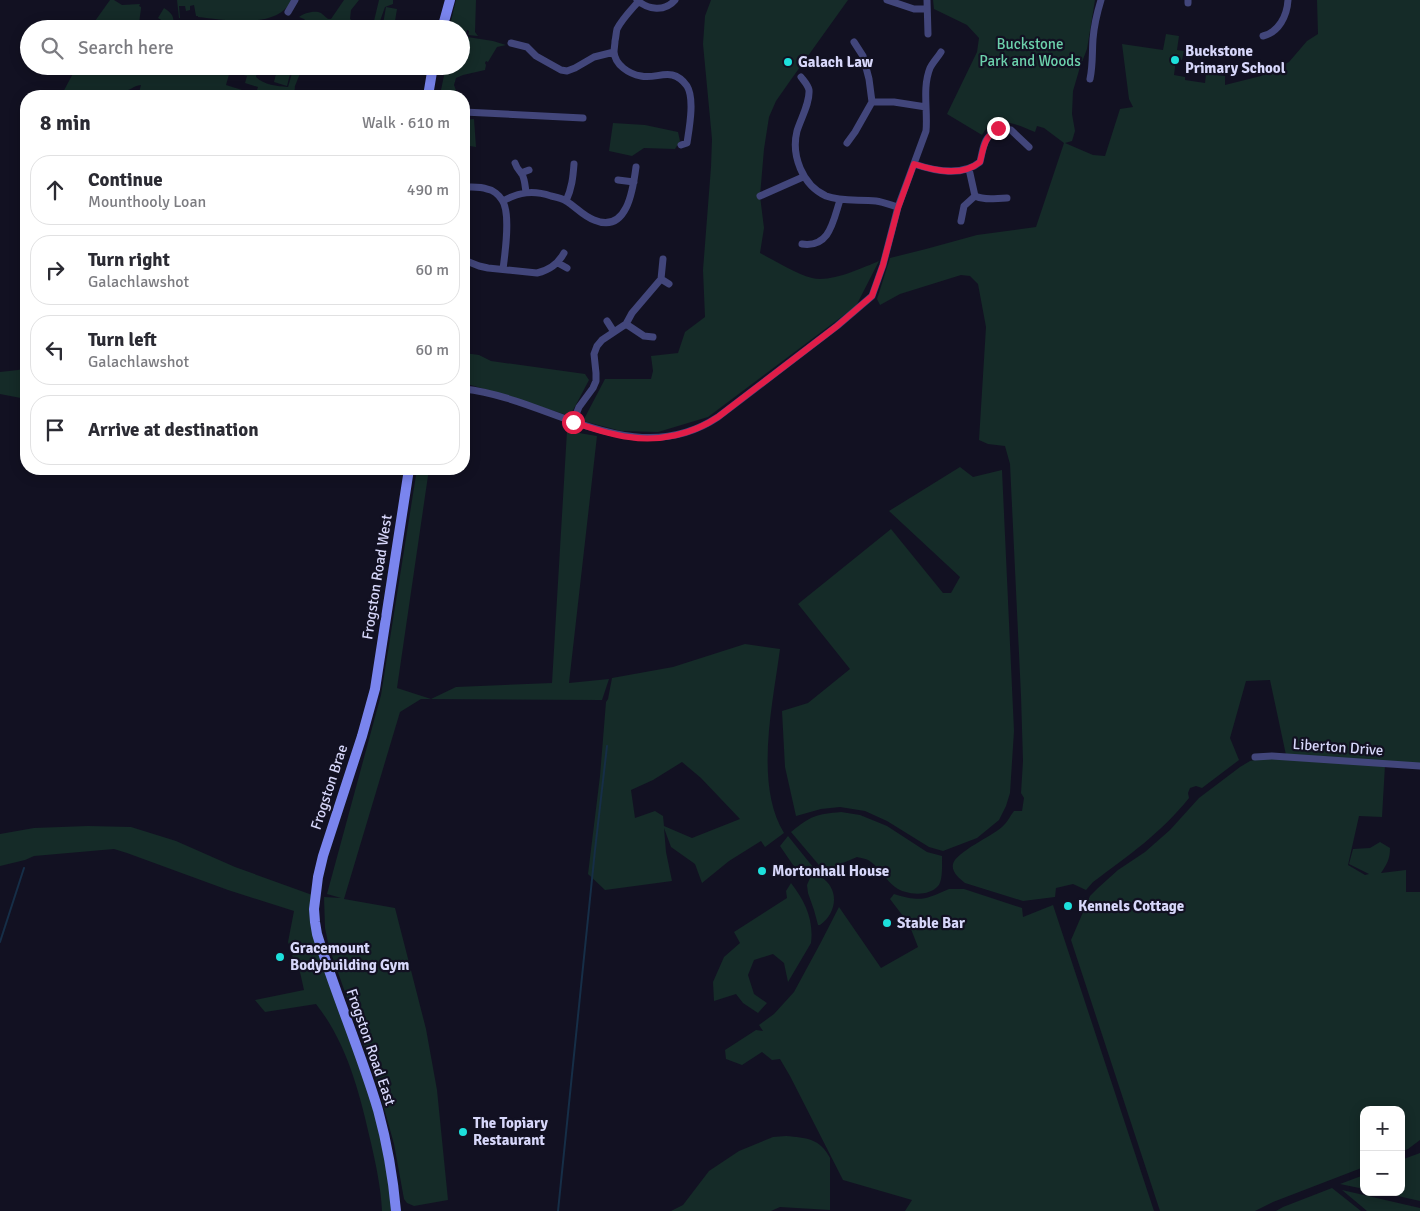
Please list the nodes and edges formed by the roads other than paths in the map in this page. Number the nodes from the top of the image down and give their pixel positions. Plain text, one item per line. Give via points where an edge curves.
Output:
1 (295, 0) edge
2 (450, 0) edge
3 (675, 0) edge
4 (887, 0) edge
5 (927, 0) edge
6 (1100, 0) edge
7 (1288, 0) edge
8 (638, 1) edge
9 (927, 10) junction
10 (288, 12) dead end
11 (444, 20) edge
12 (928, 34) dead end
13 (1263, 36) dead end
14 (511, 42) dead end
15 (854, 42) dead end
16 (614, 52) junction
17 (941, 52) dead end
18 (432, 75) edge
19 (801, 77) dead end
20 (1089, 80) dead end
21 (429, 90) edge
22 (872, 102) junction
23 (926, 107) junction
24 (470, 112) edge
25 (583, 118) dead end
26 (847, 143) dead end
27 (681, 145) dead end
28 (1029, 147) dead end
29 (515, 163) dead end
30 (914, 164) junction
31 (571, 168) dead end
32 (636, 168) dead end
33 (529, 170) dead end
34 (969, 170) junction
35 (521, 173) junction
36 (803, 177) junction
37 (618, 180) dead end
38 (634, 182) junction
39 (470, 187) edge
40 (526, 192) junction
41 (760, 196) dead end
42 (975, 196) junction
43 (1007, 198) dead end
44 (566, 200) junction
45 (840, 200) junction
46 (503, 201) junction
47 (898, 208) junction
48 (961, 221) dead end
49 (802, 244) dead end
50 (564, 253) dead end
51 (663, 259) dead end
52 (470, 262) edge
53 (558, 263) junction
54 (567, 268) dead end
55 (503, 269) junction
56 (661, 279) junction
57 (669, 284) dead end
58 (607, 321) dead end
59 (626, 324) junction
60 (614, 332) junction
61 (652, 337) dead end
62 (470, 390) edge
63 (573, 422) junction
64 (408, 475) edge
65 (375, 689) joint
66 (1255, 757) dead end
67 (1420, 766) edge
68 (315, 896) joint
69 (396, 1211) edge

1 - 10 street
2 - 11 main road
3 - 8 street via 667,8 645,6
4 - 9 street
5 - 9 street
6 - 20 street
7 - 13 street via 1279,26
8 - 16 street via 617,30
9 - 12 street
14 - 16 street via 527,47 536,56 567,71 594,57
15 - 22 street via 863,56
16 - 27 street via 621,66 632,73 671,75 687,87 690,106 688,143
17 - 23 street via 930,68
18 - 21 main road
19 - 36 street via 809,91 795,144
22 - 23 street
22 - 26 street
23 - 30 street via 926,131
24 - 25 street
28 - 34 street via 1011,130 998,128 985,140 980,162
29 - 35 street
30 - 34 street via 938,170
30 - 47 street
31 - 44 street via 573,180
32 - 38 street
33 - 35 street
34 - 42 street
35 - 40 street
36 - 41 street
36 - 45 street via 825,195
37 - 38 street
38 - 44 street via 624,212 612,222 594,221
39 - 46 street via 486,188
40 - 44 street
40 - 46 street
42 - 43 street
42 - 48 street via 964,206
45 - 47 street via 878,202
45 - 49 street via 829,234 810,245
46 - 55 street via 507,236
47 - 63 street via 872,296 706,426 669,436 644,438
50 - 53 street
51 - 56 street
52 - 55 street
53 - 54 street
53 - 55 street via 537,273
56 - 57 street
56 - 59 street
58 - 60 street
59 - 60 street
59 - 61 street via 644,336
60 - 63 street via 597,346 594,354 595,384
62 - 63 street
64 - 65 main road, Frogston Road West
65 - 68 main road, Frogston Brae via 323,856
66 - 67 street, Liberton Drive
68 - 69 main road, Frogston Road East via 317,934 378,1110

